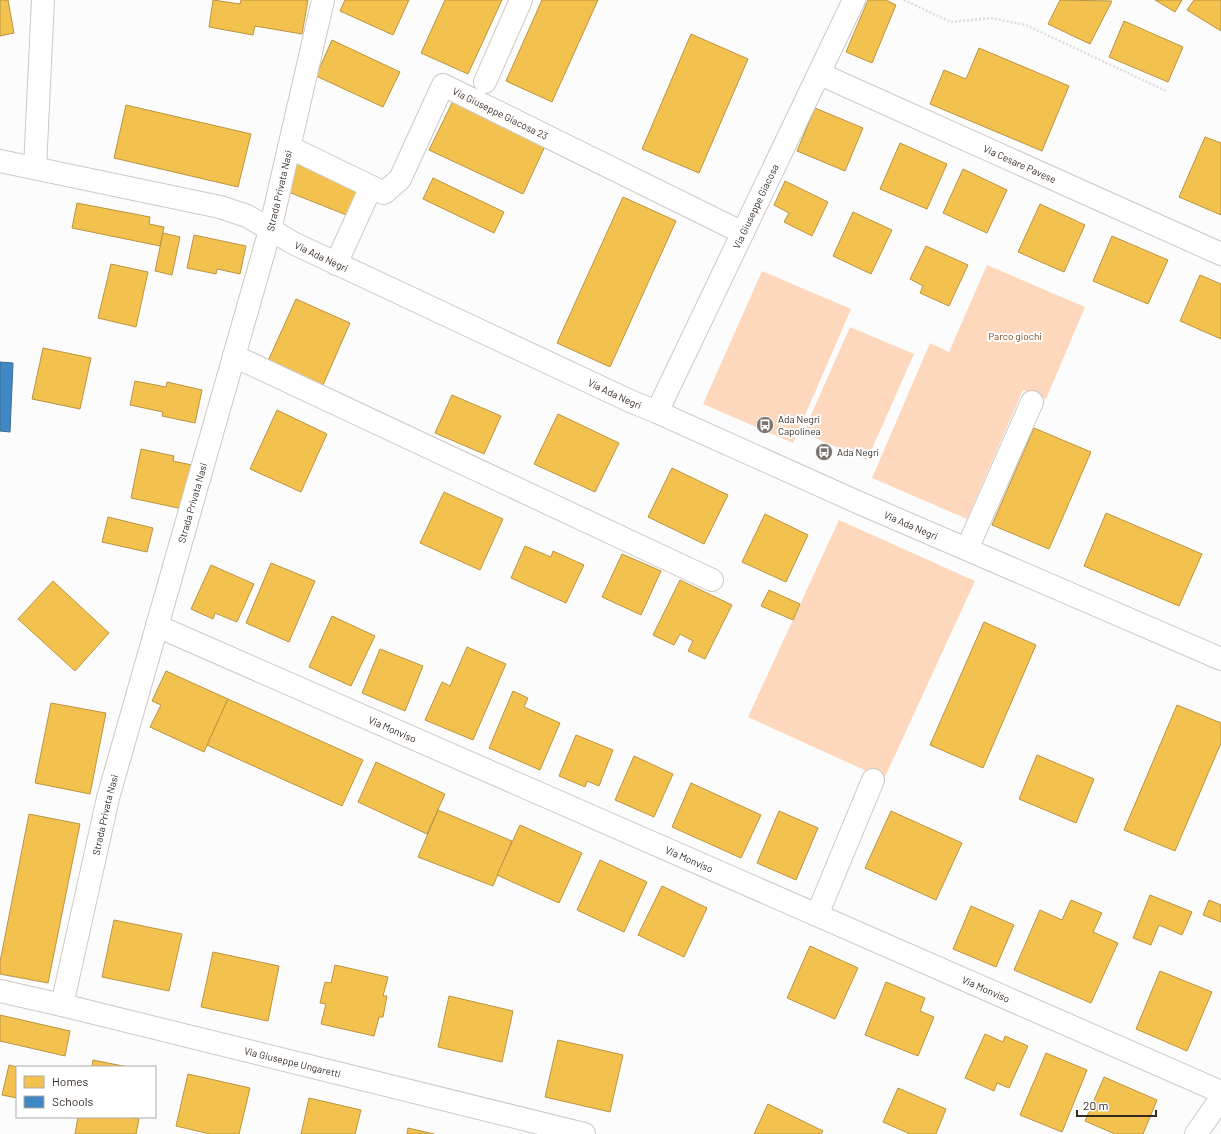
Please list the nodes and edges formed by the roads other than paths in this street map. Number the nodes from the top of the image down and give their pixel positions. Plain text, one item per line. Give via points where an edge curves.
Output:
1 (43, 0) edge
2 (323, 0) edge
3 (521, 0) edge
4 (854, 0) edge
5 (820, 74) junction
6 (485, 82) dead end
7 (289, 147) junction
8 (0, 161) edge
9 (35, 168) junction
10 (371, 186) junction
11 (270, 230) junction
12 (743, 233) junction
13 (1221, 254) edge
14 (336, 264) junction
15 (234, 356) junction
16 (1032, 402) dead end
17 (657, 412) junction
18 (967, 549) junction
19 (712, 580) dead end
20 (157, 626) junction
21 (1221, 659) edge
22 (873, 780) dead end
23 (817, 915) junction
24 (0, 991) edge
25 (62, 1005) junction
26 (1221, 1092) edge
27 (1221, 1098) edge
28 (584, 1134) edge
29 (1196, 1134) edge

1 - 9 street
2 - 7 street, Strada Privata Nasi
3 - 6 street
4 - 5 street, Via Giuseppe Giacosa
5 - 12 street, Via Giuseppe Giacosa
5 - 13 street, Via Cesare Pavese
7 - 10 street, Via Giuseppe Giacosa 23
7 - 11 street, Strada Privata Nasi
8 - 9 street, Via Ada Negri
9 - 11 street, Via Ada Negri via 220,207 246,216
10 - 12 street, Via Giuseppe Giacosa 23 via 384,193 400,179 443,85
10 - 14 street
11 - 14 street, Via Ada Negri
11 - 15 street, Strada Privata Nasi
12 - 17 street, Via Giuseppe Giacosa
14 - 17 street, Via Ada Negri
15 - 19 street
15 - 20 street, Strada Privata Nasi
16 - 18 street
17 - 18 street, Via Ada Negri
18 - 21 street, Via Ada Negri
20 - 23 street, Via Monviso
20 - 25 street, Strada Privata Nasi via 108,798
22 - 23 street
23 - 26 street, Via Monviso
24 - 25 street, Via Giuseppe Ungaretti
25 - 28 street, Via Giuseppe Ungaretti
27 - 29 street

